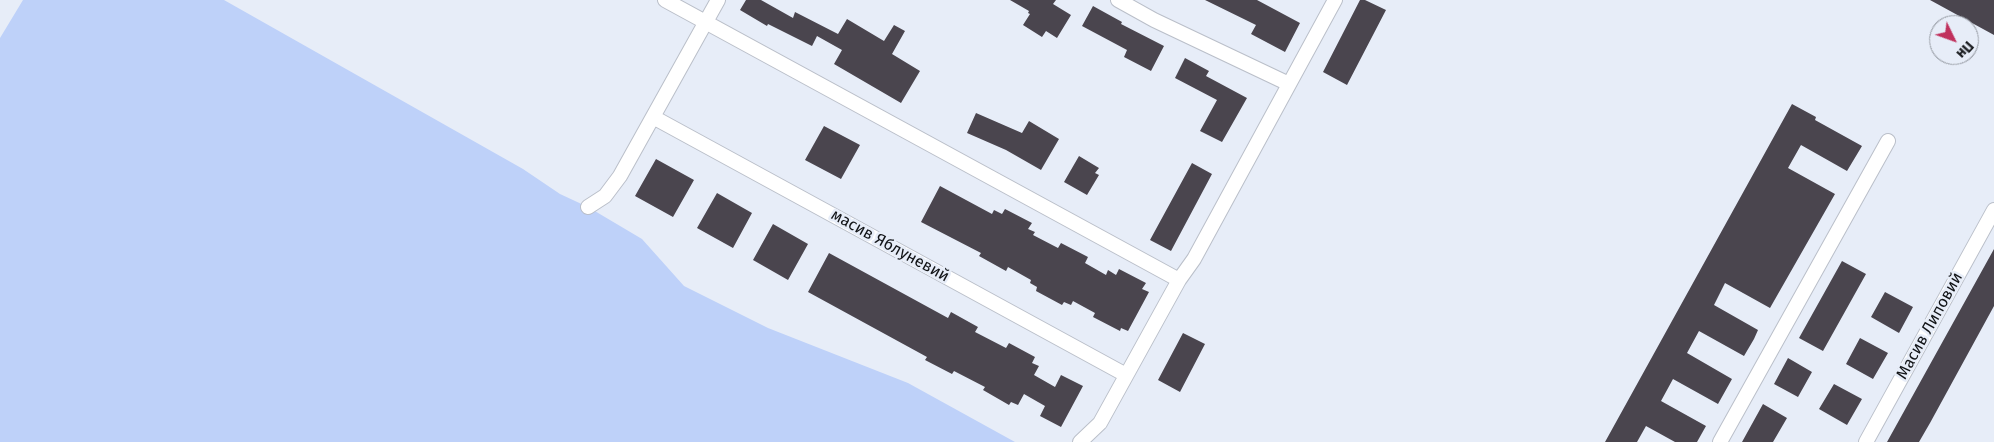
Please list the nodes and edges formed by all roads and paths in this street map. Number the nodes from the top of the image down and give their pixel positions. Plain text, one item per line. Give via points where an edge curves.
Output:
1 (665, 0) edge
2 (718, 0) edge
3 (1118, 0) edge
4 (1335, 0) edge
5 (706, 22) junction
6 (1289, 84) junction
7 (653, 117) junction
8 (1888, 141) dead end
9 (588, 208) dead end
10 (1994, 210) edge
11 (1179, 280) junction
12 (1126, 375) junction
13 (1080, 442) edge
14 (1720, 442) edge
15 (1866, 442) edge

1 - 5 street
2 - 5 street
3 - 6 street
4 - 6 street
5 - 7 street
5 - 11 street
6 - 11 street via 1194,259
7 - 9 street via 620,176 605,196
7 - 12 street, масив Яблуневий
8 - 14 street
10 - 15 street, Масив Липовий
11 - 12 street
12 - 13 street via 1100,423

